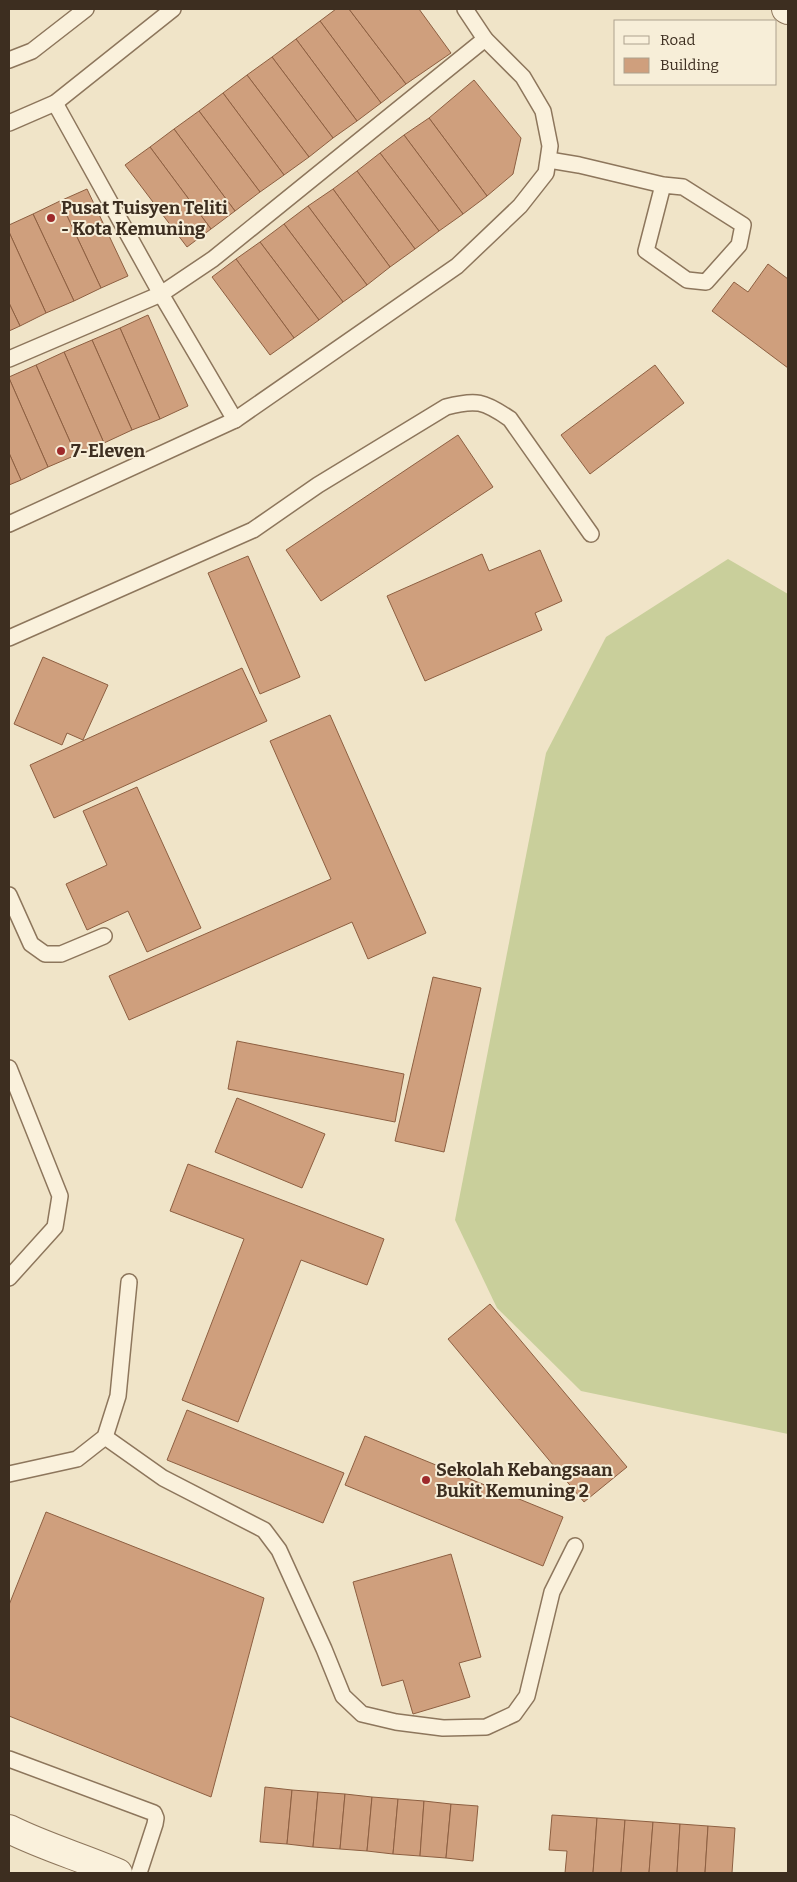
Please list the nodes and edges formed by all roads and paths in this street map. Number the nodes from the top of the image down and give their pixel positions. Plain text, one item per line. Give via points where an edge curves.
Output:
1 (86, 9) edge
2 (173, 9) edge
3 (465, 9) edge
4 (485, 39) junction
5 (9, 60) edge
6 (55, 103) junction
7 (9, 123) edge
8 (549, 160) junction
9 (663, 184) junction
10 (161, 294) junction
11 (9, 359) edge
12 (235, 420) junction
13 (9, 524) edge
14 (591, 534) dead end
15 (9, 638) edge
16 (9, 894) edge
17 (104, 936) dead end
18 (9, 1068) edge
19 (9, 1278) edge
20 (129, 1282) dead end
21 (105, 1437) junction
22 (9, 1474) edge
23 (575, 1546) dead end
24 (9, 1759) edge
25 (9, 1829) edge
26 (118, 1873) edge
27 (140, 1873) edge

1 - 5 lane via 32,51
2 - 6 lane
3 - 4 lane
4 - 8 lane via 522,77 542,111 550,146
4 - 10 lane via 214,259
6 - 7 lane
6 - 10 lane
8 - 9 lane
8 - 12 lane via 546,173 520,206 457,266
9 - 9 lane via 683,187 743,225 739,244 706,282 687,280 646,252
10 - 11 lane
10 - 12 lane
12 - 13 lane
14 - 15 lane via 510,419 492,407 468,401 446,407 318,485 253,530
16 - 17 lane via 32,944 45,954 61,954
18 - 19 lane via 60,1196 55,1227
20 - 21 lane via 118,1396
21 - 22 lane via 77,1459
21 - 23 lane via 163,1478 264,1530 279,1550 343,1696 362,1714 396,1722 443,1728 486,1727 514,1714 527,1696 552,1592
24 - 27 lane via 154,1813 155,1824
25 - 26 street via 38,1844

